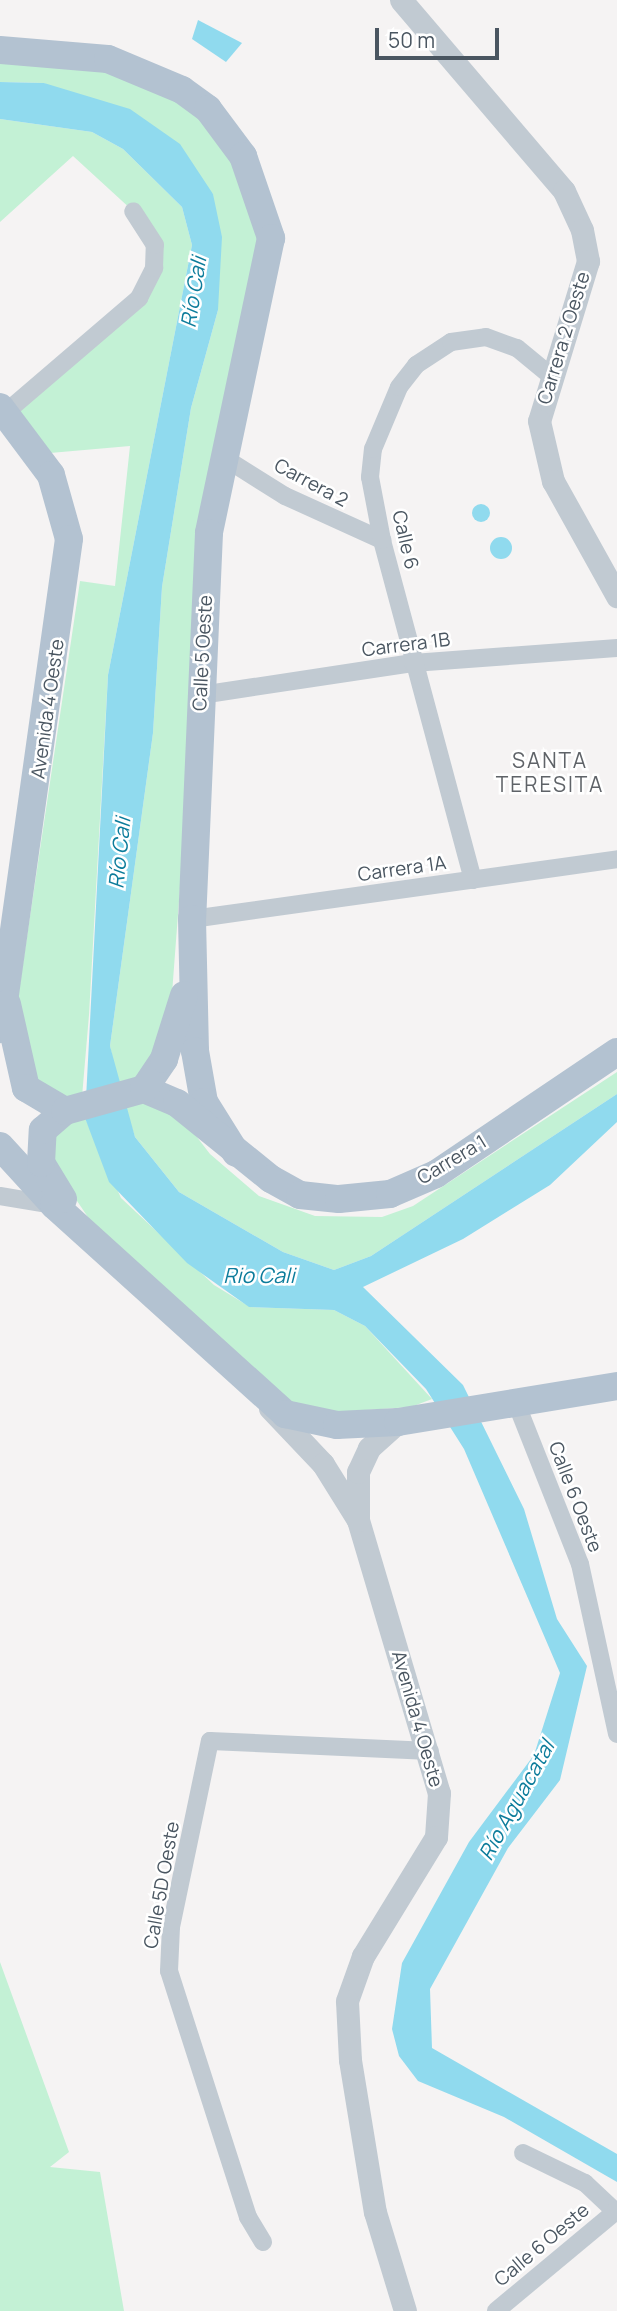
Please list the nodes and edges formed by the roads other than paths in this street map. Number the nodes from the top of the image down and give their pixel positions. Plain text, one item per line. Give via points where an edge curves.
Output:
1 (401, 0) edge
2 (0, 51) edge
3 (133, 211) dead end
4 (551, 376) junction
5 (3, 410) edge
6 (223, 457) junction
7 (382, 540) junction
8 (617, 596) edge
9 (617, 648) edge
10 (413, 663) junction
11 (201, 695) junction
12 (617, 859) edge
13 (473, 880) junction
14 (192, 919) junction
15 (6, 998) junction
16 (0, 1029) edge
17 (617, 1052) edge
18 (138, 1092) junction
19 (70, 1110) junction
20 (0, 1146) edge
21 (236, 1153) junction
22 (0, 1196) edge
23 (54, 1205) junction
24 (88, 1236) junction
25 (617, 1386) edge
26 (262, 1400) junction
27 (503, 1402) junction
28 (407, 1420) junction
29 (358, 1520) junction
30 (617, 1734) edge
31 (430, 1751) junction
32 (523, 2153) dead end
33 (616, 2212) edge
34 (263, 2242) dead end
35 (405, 2311) edge
36 (496, 2311) edge

1 - 4 street, Carrera 2 Oeste via 564,191 582,230 588,261
2 - 6 main road, Calle 5 Oeste via 108,59 157,74 208,109 243,156 259,186 271,238
3 - 5 street via 155,245 154,268 139,298
4 - 7 street, Calle 6 via 517,348 486,337 451,342 416,365 382,419 373,449 370,477
4 - 8 street, Carrera 2 Oeste via 539,421 542,451
5 - 15 main road, Avenida 4 Oeste via 51,475 69,539
6 - 7 street, Carrera 2 via 316,512
6 - 11 main road, Calle 5 Oeste via 209,533
7 - 10 street, Calle 6
9 - 10 street, Carrera 1B
10 - 11 street, Carrera 1B
10 - 13 street, Calle 6
11 - 14 main road, Calle 5 Oeste
12 - 13 street, Carrera 1A
13 - 14 street, Carrera 1A
14 - 18 main road via 182,1013
14 - 21 main road, Calle 5 Oeste via 195,1051 204,1102
15 - 16 main road, Avenida 4 Oeste
15 - 19 main road via 26,1088
17 - 21 main road, Carrera 1 via 436,1174 390,1194 300,1195
18 - 19 main road
18 - 21 main road, Carrera 1 via 177,1103
19 - 24 main road via 43,1130 37,1151
20 - 23 main road, Avenida 4 Oeste
22 - 23 street
23 - 24 main road, Avenida 4 Oeste
24 - 26 main road, Avenida 4 Oeste
25 - 27 main road, Avenida 4 Oeste
26 - 28 main road, Avenida 4 Oeste via 285,1414 337,1425
26 - 29 street, Avenida 4 Oeste via 323,1464
27 - 28 main road, Avenida 4 Oeste
27 - 30 street, Calle 6 Oeste via 580,1564
28 - 29 street, Avenida 4 Oeste via 369,1448 358,1472
29 - 31 street, Avenida 4 Oeste
31 - 34 street, Calle 5D Oeste via 210,1741 171,1927 169,1971 248,2217
31 - 35 street, Avenida 4 Oeste via 439,1793 436,1837 363,1956 347,2001 357,2109 375,2212
32 - 33 street via 584,2183
33 - 36 street, Calle 6 Oeste

